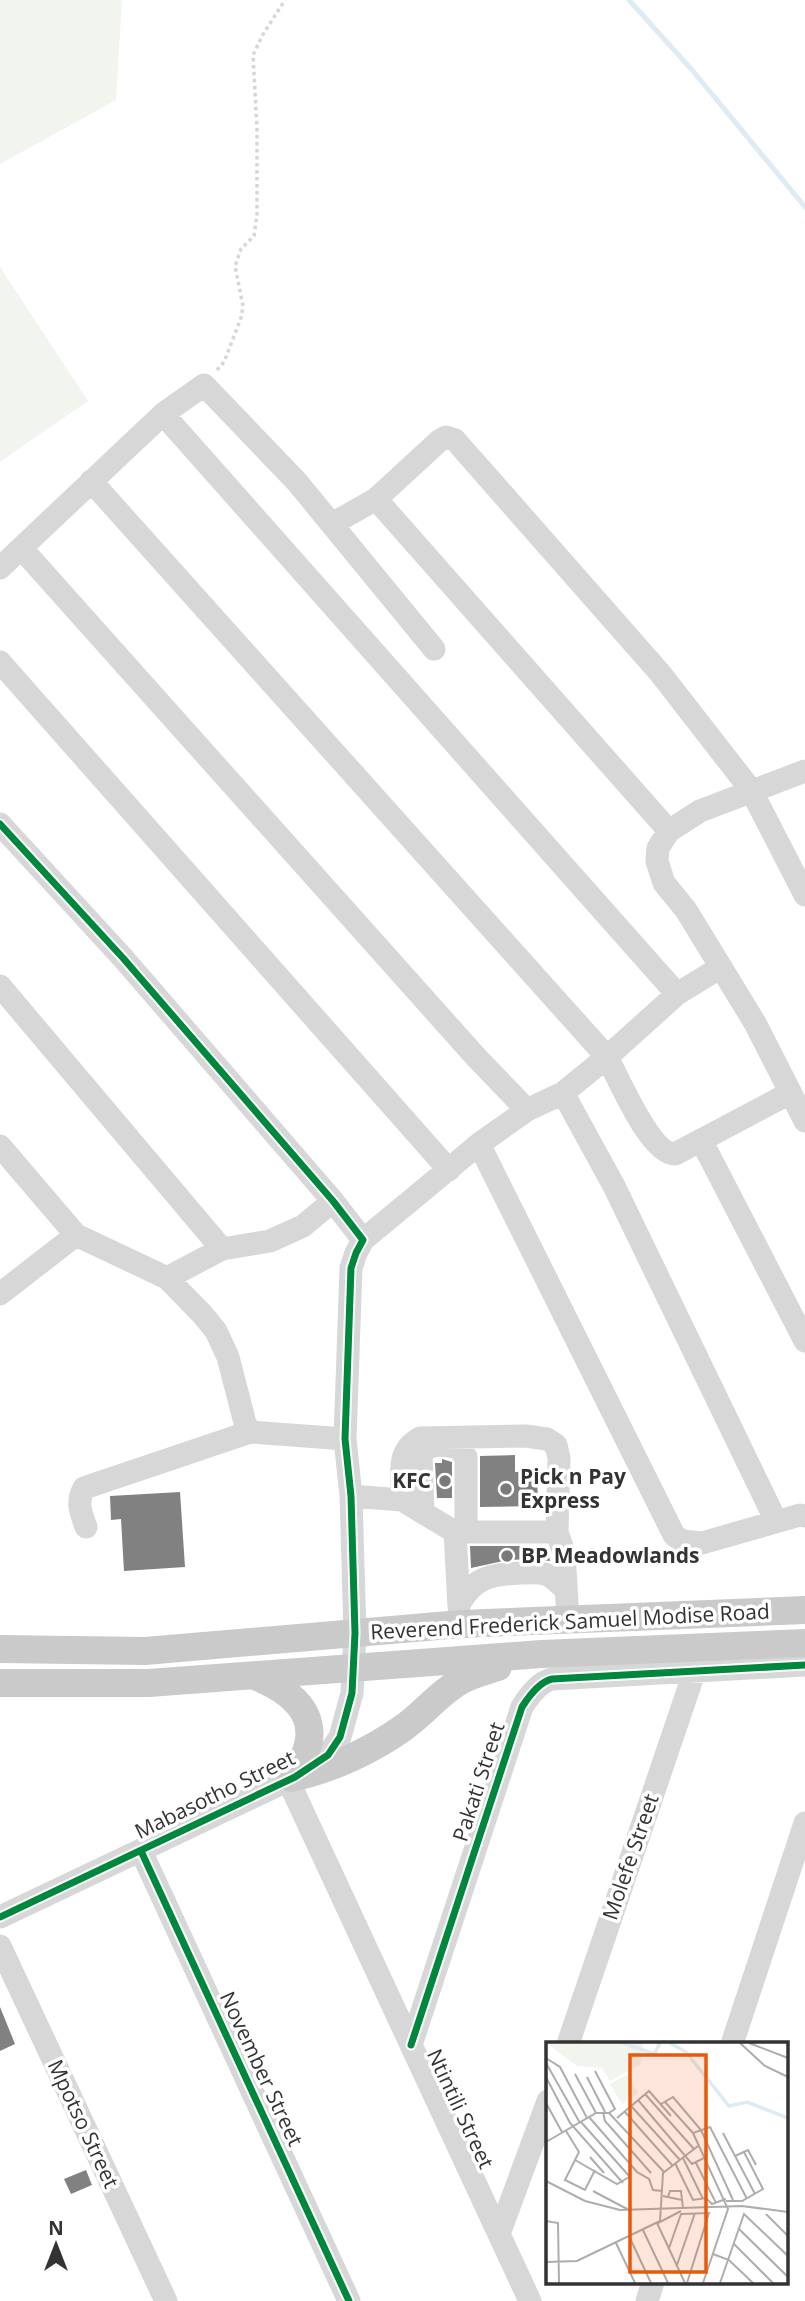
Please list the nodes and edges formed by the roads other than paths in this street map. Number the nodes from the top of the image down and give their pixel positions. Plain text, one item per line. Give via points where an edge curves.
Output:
1 (163, 414) junction
2 (91, 481) junction
3 (376, 499) junction
4 (332, 524) junction
5 (22, 549) junction
6 (0, 568) edge
7 (434, 649) dead end
8 (0, 662) edge
9 (805, 771) edge
10 (751, 790) junction
11 (0, 824) edge
12 (669, 831) junction
13 (805, 895) edge
14 (721, 968) junction
15 (0, 986) edge
16 (677, 995) junction
17 (607, 1057) junction
18 (563, 1093) junction
19 (790, 1093) junction
20 (527, 1110) junction
21 (805, 1121) edge
22 (701, 1140) junction
23 (479, 1144) junction
24 (0, 1146) edge
25 (449, 1170) junction
26 (333, 1201) junction
27 (76, 1235) junction
28 (363, 1240) junction
29 (222, 1249) junction
30 (167, 1278) junction
31 (0, 1293) edge
32 (805, 1341) edge
33 (250, 1432) junction
34 (345, 1438) junction
35 (351, 1496) junction
36 (402, 1500) junction
37 (423, 1513) junction
38 (805, 1516) edge
39 (776, 1521) junction
40 (86, 1527) dead end
41 (461, 1532) junction
42 (557, 1532) junction
43 (566, 1589) junction
44 (805, 1610) edge
45 (460, 1614) junction
46 (568, 1620) junction
47 (355, 1633) junction
48 (805, 1643) edge
49 (0, 1649) edge
50 (541, 1654) junction
51 (805, 1665) edge
52 (354, 1667) junction
53 (695, 1670) junction
54 (253, 1676) junction
55 (0, 1684) edge
56 (291, 1778) junction
57 (805, 1823) edge
58 (141, 1851) junction
59 (0, 1917) edge
60 (0, 1947) edge
61 (569, 2042) edge
62 (733, 2042) edge
63 (411, 2045) junction
64 (546, 2106) edge
65 (499, 2234) junction
66 (652, 2284) edge
67 (166, 2301) edge
68 (349, 2301) edge
69 (530, 2301) edge
70 (647, 2301) edge

1 - 2 street
1 - 4 street via 204,385
1 - 16 street
2 - 5 street
2 - 17 street
3 - 4 street
3 - 10 street via 439,441 455,440 660,673
3 - 12 street
4 - 7 street
5 - 6 street
5 - 20 street
8 - 25 street
9 - 10 street
10 - 12 street via 700,811
10 - 13 street
11 - 26 street
12 - 14 street via 658,848 659,874
14 - 16 street
14 - 19 street
15 - 29 street
16 - 17 street
17 - 18 street
17 - 22 street via 641,1122 663,1151 676,1154
18 - 20 street
18 - 39 street via 614,1186
19 - 21 street
19 - 22 street
20 - 23 street
22 - 32 street
23 - 25 street
23 - 39 street via 674,1535 682,1541 702,1543
24 - 27 street
25 - 28 street
26 - 28 street
26 - 29 street via 303,1226 270,1241
27 - 30 street
27 - 31 street
28 - 34 street, Mabasotho Street via 351,1268
29 - 30 street
30 - 33 street via 216,1331
33 - 34 street
33 - 40 street via 84,1489 79,1506
34 - 35 street, Mabasotho Street
35 - 36 street
35 - 47 street, Mabasotho Street
36 - 37 street
36 - 42 street via 403,1454 420,1438 547,1438 559,1458
37 - 41 street
37 - 41 street via 421,1454 434,1446 458,1448 466,1457
38 - 39 street
41 - 42 street
41 - 45 street
42 - 43 street via 564,1553
43 - 45 street via 548,1575 493,1574 467,1591
43 - 46 street
44 - 46 main road, Reverend Frederick Samuel Modise Road
45 - 46 main road, Reverend Frederick Samuel Modise Road
45 - 47 main road, Reverend Frederick Samuel Modise Road
47 - 49 main road, Reverend Frederick Samuel Modise Road via 145,1651
47 - 52 street, Mabasotho Street
48 - 50 main road, Reverend Frederick Samuel Modise Road
50 - 52 main road, Reverend Frederick Samuel Modise Road
50 - 56 main road via 466,1678 402,1729 325,1769
51 - 53 street, Pakati Street
52 - 54 main road, Reverend Frederick Samuel Modise Road
52 - 56 street, Mabasotho Street via 340,1738 328,1755
53 - 61 street, Molefe Street
53 - 63 street, Pakati Street via 552,1678 527,1698
54 - 55 main road, Reverend Frederick Samuel Modise Road via 149,1683
54 - 56 main road via 286,1691 307,1718 304,1757
56 - 58 street, Mabasotho Street
56 - 63 street, Ntintili Street
57 - 62 street
58 - 59 street, Mabasotho Street
58 - 68 street, November Street
60 - 67 street, Mpotso Street
63 - 65 street, Ntintili Street
64 - 65 street
65 - 69 street, Ntintili Street
66 - 70 street

